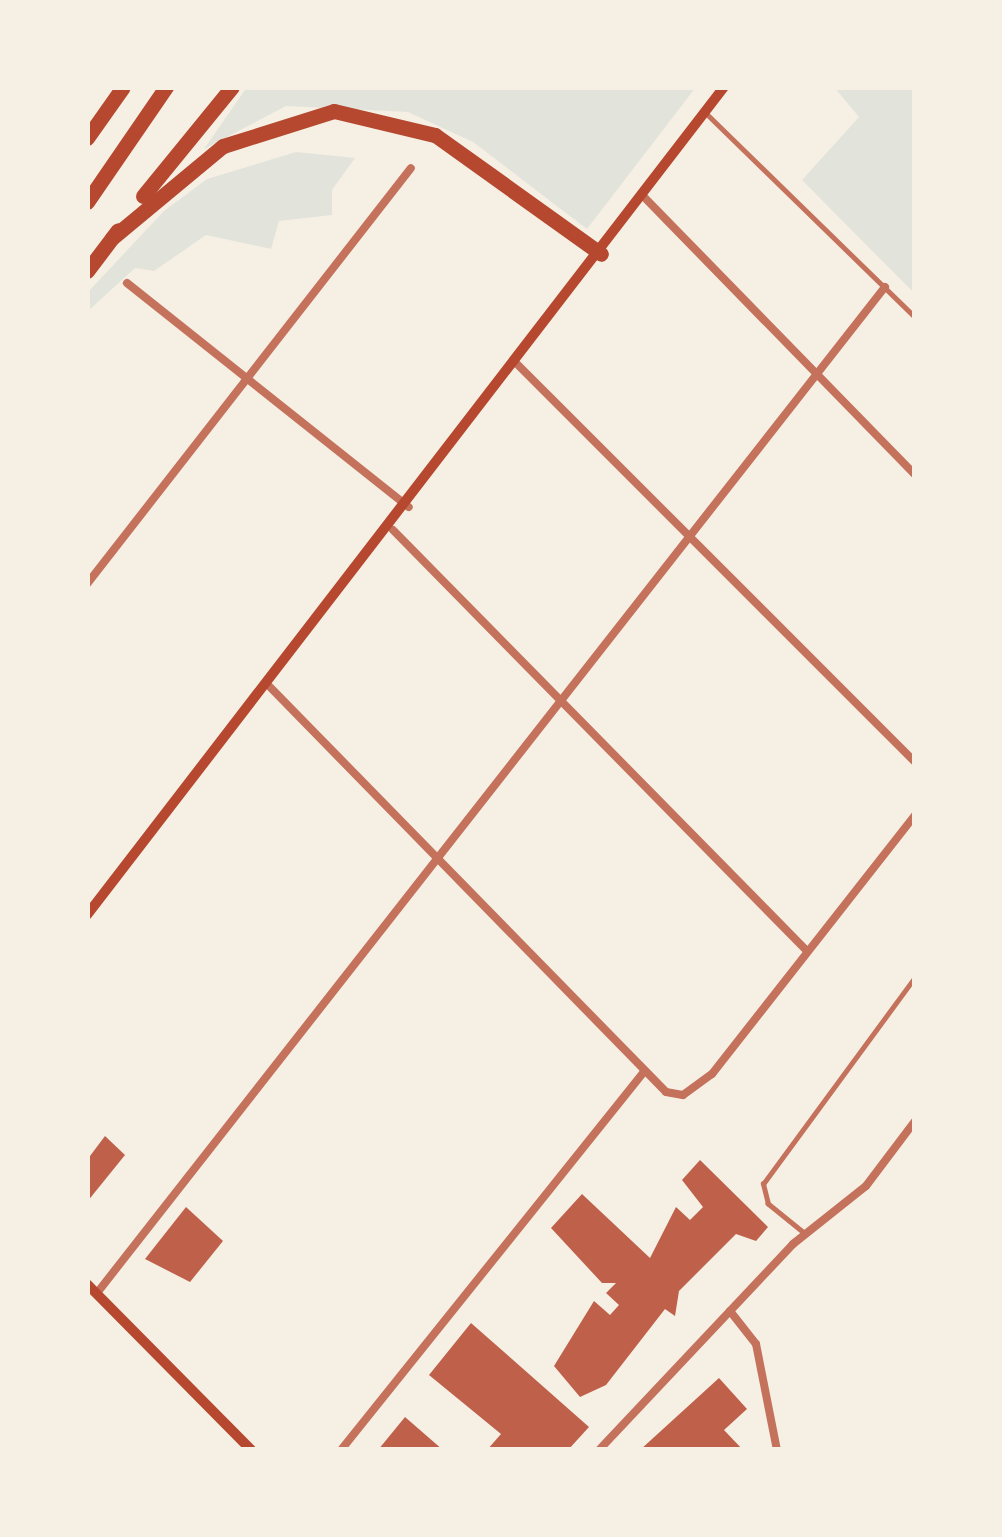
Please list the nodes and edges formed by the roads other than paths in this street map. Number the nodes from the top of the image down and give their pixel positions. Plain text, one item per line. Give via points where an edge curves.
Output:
1 (111, 87) edge
2 (123, 87) edge
3 (166, 87) edge
4 (232, 87) edge
5 (724, 87) edge
6 (705, 112) junction
7 (87, 134) edge
8 (411, 168) dead end
9 (645, 198) junction
10 (87, 202) edge
11 (112, 238) junction
12 (602, 254) junction
13 (87, 271) edge
14 (127, 283) dead end
15 (885, 287) junction
16 (915, 317) edge
17 (515, 362) junction
18 (814, 373) junction
19 (247, 377) junction
20 (915, 475) edge
21 (409, 507) junction
22 (392, 530) junction
23 (688, 536) junction
24 (87, 584) edge
25 (270, 687) junction
26 (560, 696) junction
27 (915, 762) edge
28 (915, 814) edge
29 (436, 859) junction
30 (87, 915) edge
31 (806, 949) junction
32 (915, 977) edge
33 (643, 1073) junction
34 (915, 1121) edge
35 (805, 1234) junction
36 (87, 1283) edge
37 (97, 1294) junction
38 (730, 1311) junction
39 (251, 1450) edge
40 (341, 1450) edge
41 (599, 1450) edge
42 (777, 1450) edge

1 - 7 highway
2 - 7 highway
3 - 10 highway
4 - 11 highway
5 - 6 main road
6 - 9 main road
6 - 15 lane
8 - 19 street
9 - 12 main road
9 - 18 street
11 - 12 highway via 223,146 334,111 435,135
11 - 13 highway
12 - 17 main road
14 - 19 street
15 - 16 lane
15 - 18 street
17 - 21 main road
17 - 23 street
18 - 20 street
18 - 23 street
19 - 21 street
19 - 24 street
21 - 22 main road
22 - 25 main road
22 - 26 street
23 - 26 street
23 - 27 street
25 - 29 street
25 - 30 main road
26 - 29 street
26 - 31 street
28 - 31 street
29 - 33 street
29 - 37 street
31 - 33 street via 700,1086 666,1093
32 - 35 lane via 763,1184 768,1204
33 - 40 street
34 - 35 street via 866,1186
35 - 38 street
36 - 37 main road
37 - 39 main road
38 - 41 street
38 - 42 street via 756,1345

